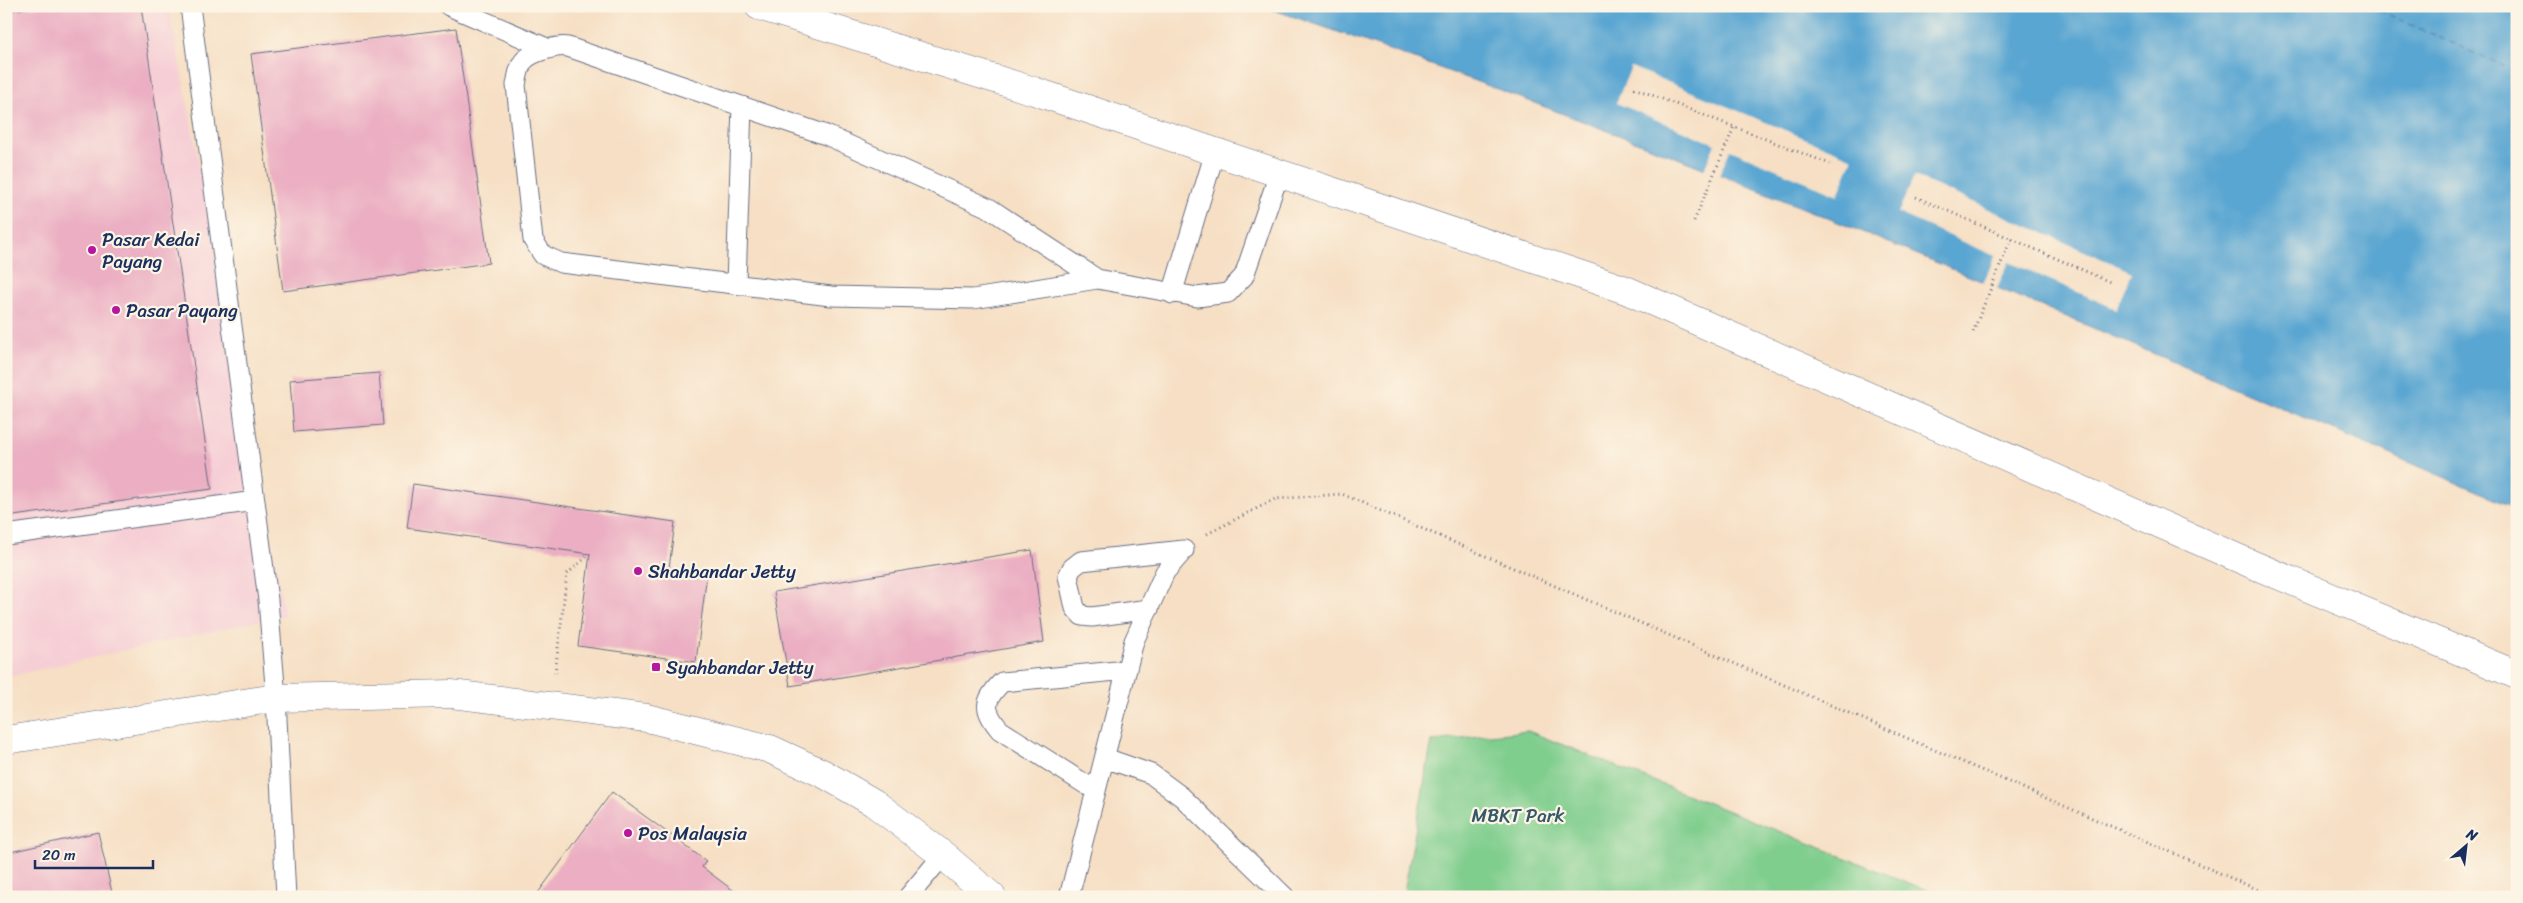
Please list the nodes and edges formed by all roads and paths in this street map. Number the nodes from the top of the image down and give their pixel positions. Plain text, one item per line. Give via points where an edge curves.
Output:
1 (190, 6) edge
2 (449, 6) edge
3 (759, 6) edge
4 (549, 49) junction
5 (1634, 88) dead end
6 (742, 106) junction
7 (1734, 127) junction
8 (1216, 152) junction
9 (1830, 164) dead end
10 (1279, 174) junction
11 (1916, 197) dead end
12 (1694, 221) dead end
13 (2011, 238) junction
14 (1097, 279) junction
15 (2110, 282) dead end
16 (736, 284) junction
17 (1172, 294) junction
18 (1973, 332) dead end
19 (255, 501) junction
20 (6, 535) edge
21 (1184, 550) junction
22 (590, 554) dead end
23 (1149, 609) junction
24 (1127, 670) junction
25 (2517, 675) edge
26 (276, 698) junction
27 (550, 706) junction
28 (6, 740) edge
29 (1105, 758) junction
30 (1096, 791) junction
31 (943, 854) junction
32 (286, 897) edge
33 (908, 897) edge
34 (992, 897) edge
35 (1070, 897) edge
36 (1285, 897) edge
37 (2275, 897) edge

1 - 19 lane
2 - 4 lane
3 - 8 street via 1025,88
4 - 6 lane via 568,47
4 - 16 lane via 528,55 521,64 516,85 533,240 543,255 561,263
5 - 7 path
6 - 14 lane via 826,134 989,208
6 - 16 lane
7 - 9 path
7 - 12 path
8 - 10 street
8 - 17 lane
10 - 17 lane via 1244,276 1228,293 1197,297
10 - 25 street via 1626,290 2248,563
11 - 13 path
13 - 15 path
13 - 18 path
14 - 16 lane via 973,299 830,296
14 - 17 lane
19 - 20 lane
19 - 26 lane
21 - 23 lane via 1165,572
21 - 23 lane via 1081,561 1068,576 1075,608 1082,616
21 - 37 path via 1276,499 1342,494
22 - 27 path via 567,574
23 - 24 lane via 1134,641
24 - 29 lane
24 - 30 lane via 1002,682 992,692 987,704 988,715 1000,730
26 - 27 street via 451,694
26 - 28 street
26 - 32 lane
27 - 31 street via 647,718 770,749 824,774 874,803
29 - 30 lane
29 - 36 lane via 1151,774 1182,797
30 - 35 lane
31 - 33 lane
31 - 34 street

